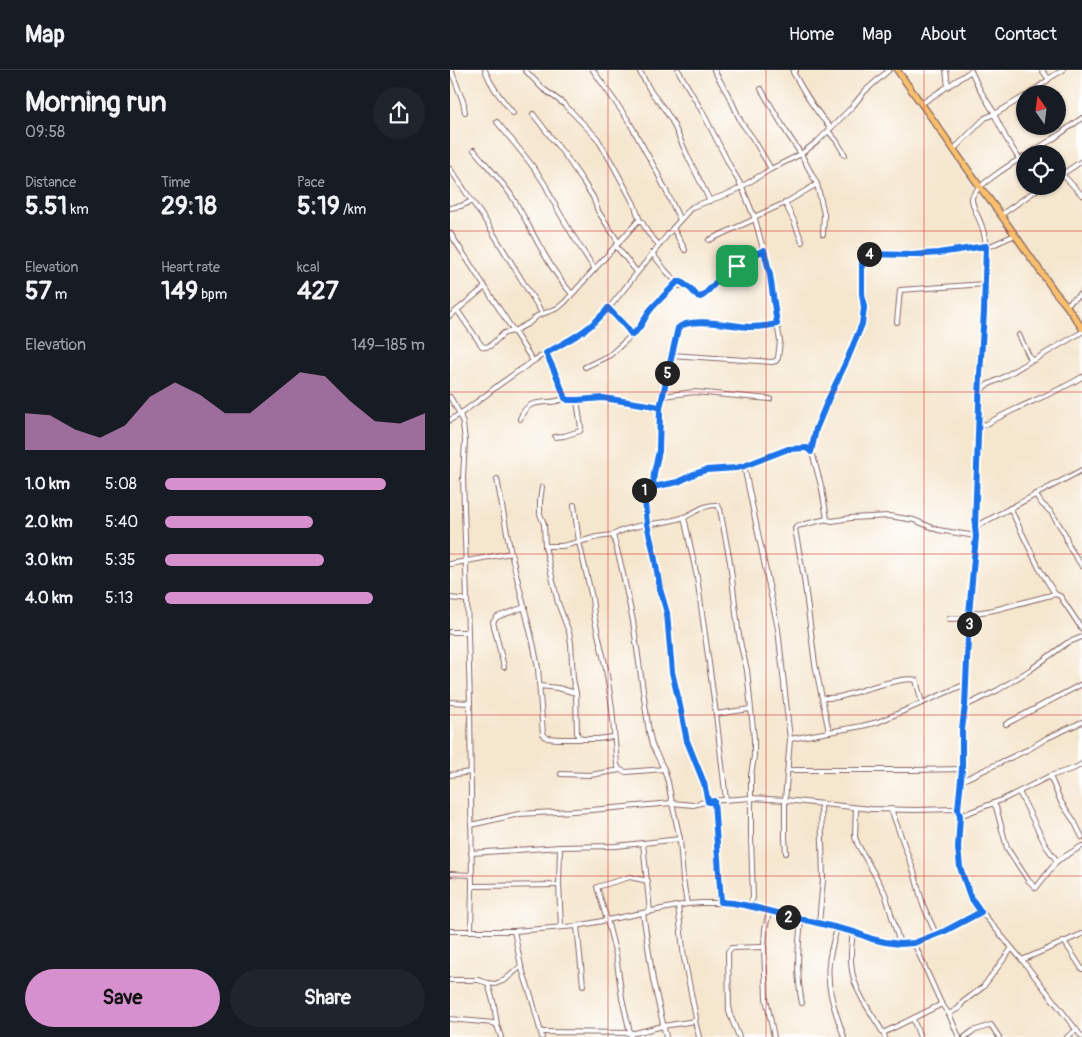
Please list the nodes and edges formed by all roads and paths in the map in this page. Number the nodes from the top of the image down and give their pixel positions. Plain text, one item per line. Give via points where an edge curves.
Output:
1 (451, 70) edge
2 (486, 70) edge
3 (525, 70) edge
4 (593, 70) edge
5 (639, 70) edge
6 (678, 70) edge
7 (714, 70) edge
8 (796, 70) edge
9 (897, 70) edge
10 (946, 70) edge
11 (1042, 70) edge
12 (1063, 70) edge
13 (972, 71) edge
14 (887, 72) edge
15 (1048, 79) junction
16 (1041, 85) edge
17 (948, 86) junction
18 (761, 89) dead end
19 (461, 97) junction
20 (1016, 102) edge
21 (464, 104) dead end
22 (921, 104) junction
23 (465, 112) dead end
24 (513, 113) dead end
25 (533, 114) dead end
26 (994, 114) junction
27 (1082, 118) edge
28 (497, 122) dead end
29 (830, 129) junction
30 (1043, 145) edge
31 (954, 149) junction
32 (474, 150) dead end
33 (801, 154) junction
34 (1016, 154) edge
35 (845, 155) dead end
36 (1016, 161) edge
37 (1082, 161) edge
38 (450, 168) edge
39 (771, 169) junction
40 (1066, 171) edge
41 (1066, 178) edge
42 (817, 184) junction
43 (742, 187) junction
44 (980, 187) junction
45 (1030, 195) edge
46 (1082, 195) edge
47 (472, 201) junction
48 (710, 201) junction
49 (785, 203) junction
50 (450, 208) edge
51 (1002, 215) junction
52 (754, 218) junction
53 (680, 220) junction
54 (640, 221) junction
55 (672, 228) junction
56 (450, 233) edge
57 (823, 234) dead end
58 (1014, 235) junction
59 (709, 240) dead end
60 (802, 241) dead end
61 (618, 244) junction
62 (659, 245) junction
63 (986, 247) junction
64 (686, 250) dead end
65 (764, 250) junction
66 (652, 253) junction
67 (595, 269) junction
68 (637, 272) junction
69 (679, 284) junction
70 (985, 284) junction
71 (485, 288) junction
72 (1082, 293) edge
73 (572, 294) junction
74 (1066, 305) junction
75 (608, 308) junction
76 (457, 310) junction
77 (542, 313) junction
78 (450, 316) edge
79 (897, 322) dead end
80 (777, 324) junction
81 (1082, 328) edge
82 (514, 331) junction
83 (1082, 332) edge
84 (632, 335) junction
85 (1019, 335) dead end
86 (546, 353) junction
87 (671, 355) junction
88 (1032, 360) junction
89 (533, 361) junction
90 (585, 366) dead end
91 (1082, 377) edge
92 (980, 392) junction
93 (662, 396) junction
94 (450, 397) edge
95 (565, 398) junction
96 (770, 399) dead end
97 (578, 400) junction
98 (660, 408) junction
99 (460, 414) junction
100 (450, 420) edge
101 (520, 420) dead end
102 (979, 422) junction
103 (555, 437) dead end
104 (811, 452) junction
105 (744, 466) junction
106 (1082, 470) edge
107 (497, 479) dead end
108 (542, 487) dead end
109 (653, 487) junction
110 (1035, 494) junction
111 (574, 505) dead end
112 (1010, 508) junction
113 (684, 517) junction
114 (827, 518) junction
115 (647, 524) junction
116 (975, 527) junction
117 (613, 535) junction
118 (976, 536) junction
119 (580, 542) junction
120 (545, 546) junction
121 (511, 553) junction
122 (1080, 558) edge
123 (466, 561) junction
124 (450, 564) edge
125 (1082, 566) edge
126 (1055, 594) junction
127 (450, 598) edge
128 (468, 600) junction
129 (524, 606) junction
130 (969, 614) junction
131 (949, 619) dead end
132 (1082, 629) edge
133 (450, 632) edge
134 (468, 632) junction
135 (1082, 637) edge
136 (504, 667) dead end
137 (966, 684) junction
138 (1082, 684) edge
139 (540, 686) dead end
140 (576, 694) junction
141 (823, 698) dead end
142 (450, 702) edge
143 (470, 703) junction
144 (922, 703) junction
145 (965, 706) junction
146 (750, 709) junction
147 (716, 714) junction
148 (1082, 722) edge
149 (1006, 724) dead end
150 (829, 732) junction
151 (614, 737) junction
152 (582, 739) junction
153 (790, 739) junction
154 (1082, 764) edge
155 (664, 769) junction
156 (962, 769) junction
157 (620, 770) junction
158 (788, 770) junction
159 (470, 772) junction
160 (561, 774) dead end
161 (450, 775) edge
162 (1050, 776) junction
163 (961, 780) junction
164 (1019, 792) junction
165 (751, 798) junction
166 (726, 800) junction
167 (786, 800) junction
168 (714, 801) junction
169 (708, 802) junction
170 (672, 803) junction
171 (993, 803) junction
172 (820, 804) junction
173 (856, 808) junction
174 (891, 809) junction
175 (958, 809) junction
176 (960, 816) junction
177 (471, 825) junction
178 (1082, 835) edge
179 (680, 839) junction
180 (643, 843) junction
181 (1082, 846) edge
182 (560, 847) junction
183 (471, 853) junction
184 (786, 853) dead end
185 (1057, 861) junction
186 (450, 874) edge
187 (471, 876) junction
188 (648, 881) junction
189 (559, 885) junction
190 (472, 886) junction
191 (721, 902) junction
192 (687, 904) junction
193 (678, 906) junction
194 (749, 906) junction
195 (650, 912) junction
196 (769, 912) junction
197 (981, 912) junction
198 (643, 913) junction
199 (607, 920) junction
200 (801, 920) junction
201 (819, 923) junction
202 (578, 926) junction
203 (561, 927) junction
204 (837, 928) junction
205 (514, 930) junction
206 (450, 931) edge
207 (471, 931) junction
208 (854, 932) junction
209 (936, 934) junction
210 (1082, 934) edge
211 (1064, 941) junction
212 (914, 943) junction
213 (900, 944) junction
214 (764, 947) junction
215 (1012, 948) junction
216 (1022, 960) junction
217 (522, 966) junction
218 (1082, 969) edge
219 (450, 980) edge
220 (488, 983) junction
221 (583, 985) dead end
222 (802, 1003) dead end
223 (942, 1004) junction
224 (949, 1014) junction
225 (450, 1019) edge
226 (913, 1020) junction
227 (695, 1021) junction
228 (497, 1025) junction
229 (663, 1026) junction
230 (1076, 1030) junction
231 (541, 1035) edge
232 (630, 1035) edge
233 (884, 1035) edge
234 (501, 1037) edge
235 (666, 1037) edge
236 (699, 1037) edge
237 (739, 1037) edge
238 (774, 1037) edge
239 (844, 1037) edge
240 (920, 1037) edge
241 (959, 1037) edge
242 (965, 1037) edge
243 (999, 1037) edge
244 (1067, 1037) edge
245 (1082, 1037) edge

1 - 19 street
2 - 24 street via 495,92
3 - 54 street via 596,138 634,204
4 - 53 street via 628,120
5 - 48 street via 672,121
6 - 43 street
7 - 39 street via 741,122
8 - 29 street via 793,72 808,100
9 - 14 street
9 - 22 main road
10 - 17 street
11 - 15 street
12 - 15 street
13 - 17 street
13 - 26 street
14 - 29 street
15 - 16 street
17 - 22 street
18 - 33 street
19 - 21 street
19 - 23 street
20 - 26 street
22 - 31 main road
25 - 61 street via 582,180
26 - 31 street via 985,118
26 - 34 street
27 - 30 street
28 - 67 street via 544,182 575,240
29 - 33 street
29 - 35 street
31 - 44 main road
32 - 73 street via 510,195 553,270
33 - 39 street
33 - 42 street
36 - 44 street
37 - 40 street
38 - 47 street
39 - 43 street
41 - 46 street
42 - 49 street
42 - 57 street via 824,214
43 - 48 street
43 - 52 street
44 - 51 main road
44 - 63 street via 973,195 972,203 982,225
45 - 51 street
47 - 50 street
47 - 77 street
48 - 53 street via 692,207
49 - 52 street
49 - 60 street
51 - 58 main road
52 - 59 street
52 - 65 street
53 - 55 street
54 - 61 street
54 - 62 street
55 - 62 street
55 - 64 street
56 - 71 street
58 - 63 street
58 - 74 main road
61 - 67 street
61 - 68 street
62 - 66 street
63 - 70 street
63 - 104 street via 938,253 863,255 862,324 819,422
65 - 69 street via 743,261 702,296 698,297 680,281
65 - 80 street
66 - 68 street
66 - 69 street
67 - 73 street
68 - 75 street
69 - 84 street via 650,310
70 - 79 street via 900,290
70 - 92 street
71 - 76 street
71 - 82 street
72 - 74 street
73 - 77 street via 558,308
74 - 81 main road
75 - 84 street
75 - 86 street via 591,327
76 - 78 street
76 - 82 street via 482,346 490,346 504,333
77 - 82 street
80 - 87 street via 748,327 722,323 681,324
80 - 87 street via 780,341 776,361
82 - 89 street
83 - 88 street
84 - 90 street via 610,355
85 - 88 street
86 - 89 street
86 - 95 street
87 - 93 street
88 - 92 street
89 - 99 street
91 - 102 street via 985,425
92 - 102 street
93 - 96 street via 694,392
93 - 98 street
94 - 99 street
95 - 97 street
95 - 101 street via 530,406
97 - 98 street via 603,398
97 - 103 street via 580,431
98 - 109 street via 659,451
99 - 100 street
99 - 123 street via 465,441
102 - 116 street
104 - 105 street via 807,448 788,449
104 - 114 street
105 - 109 street via 706,470 678,482
105 - 153 street via 778,629
106 - 110 street
107 - 121 street
108 - 120 street via 540,514
109 - 115 street via 644,492
110 - 112 street
110 - 122 street via 1051,512 1069,547
111 - 119 street
112 - 116 street
112 - 126 street
113 - 115 street
113 - 146 street via 709,506 717,505 720,509 747,670
113 - 147 street via 698,577
114 - 118 street via 832,521 889,516 914,520 938,530
114 - 150 street via 797,526 795,533
115 - 117 street
115 - 169 street via 667,613 672,672 685,732
116 - 118 street
117 - 119 street
117 - 155 street via 633,621 649,732
118 - 130 street
119 - 120 street
119 - 151 street via 606,669
120 - 140 street via 558,603 569,632
121 - 123 street
121 - 129 street
122 - 125 street
123 - 124 street
123 - 128 street
126 - 130 street
126 - 132 street via 1060,596
127 - 128 street
128 - 134 street
129 - 136 street via 497,617 493,622
129 - 152 street via 538,668 543,734 551,738
130 - 131 street via 966,618
130 - 137 street
133 - 134 street
134 - 143 street
135 - 145 street via 1067,643 998,690
137 - 144 street
137 - 145 street
138 - 149 street
139 - 140 street
140 - 152 street via 577,733
141 - 144 street via 911,678 916,680
142 - 143 street
143 - 159 street
144 - 150 street via 878,722
145 - 156 street
146 - 147 street
146 - 165 street via 754,756
147 - 166 street
148 - 163 street
150 - 153 street
151 - 152 street
151 - 157 street
153 - 158 street
154 - 162 street
155 - 157 street
155 - 170 street
156 - 158 street
156 - 163 street
157 - 160 street via 590,775
158 - 167 street
159 - 161 street
159 - 177 street
162 - 164 street
162 - 178 street via 1061,802
163 - 175 street
164 - 171 street
164 - 185 street
165 - 166 street
165 - 167 street
165 - 194 street via 753,898
166 - 168 street
167 - 172 street
167 - 184 street
168 - 169 street
168 - 191 street
169 - 170 street via 693,805
170 - 177 street via 519,814
170 - 179 street
171 - 176 street
171 - 185 street via 1007,848 1033,886 1036,888
172 - 173 street
172 - 201 street via 823,880
173 - 174 street
173 - 213 street via 855,837 885,893
174 - 175 street
174 - 209 street via 923,906
175 - 176 street
176 - 197 street via 960,867 970,896
177 - 183 street
179 - 180 street
179 - 192 street
180 - 182 street
180 - 188 street
181 - 185 street
182 - 183 street
182 - 189 street
183 - 187 street
186 - 187 street
187 - 190 street
188 - 195 street
188 - 199 street via 630,877 597,886
189 - 190 street
189 - 203 street
190 - 207 street
191 - 192 street
191 - 194 street
192 - 193 street
193 - 195 street
193 - 227 street
194 - 196 street
195 - 198 street
196 - 200 street
196 - 214 street
197 - 209 street
197 - 215 street
198 - 199 street
198 - 229 street
199 - 202 street
199 - 232 street
200 - 201 street
200 - 222 street via 798,949
201 - 204 street
202 - 203 street
202 - 221 street
203 - 205 street
204 - 208 street
204 - 239 street via 829,963 829,984
205 - 207 street
205 - 217 street
206 - 207 street
208 - 213 street
208 - 233 street via 850,962 854,984
209 - 212 street
210 - 211 street
211 - 216 street
211 - 218 street
212 - 213 street
212 - 223 street
214 - 237 street via 731,948 728,952 728,1012
214 - 238 street via 766,998
215 - 216 street
215 - 224 street via 983,987
216 - 230 street
217 - 220 street via 505,980
217 - 231 street
219 - 220 street
220 - 228 street
223 - 224 street
223 - 226 street
224 - 241 street
225 - 228 street
226 - 233 street
226 - 240 street
227 - 229 street
227 - 236 street
228 - 234 street
229 - 232 street
229 - 235 street
230 - 244 street
230 - 245 street
231 - 232 street
242 - 243 street via 991,1025

